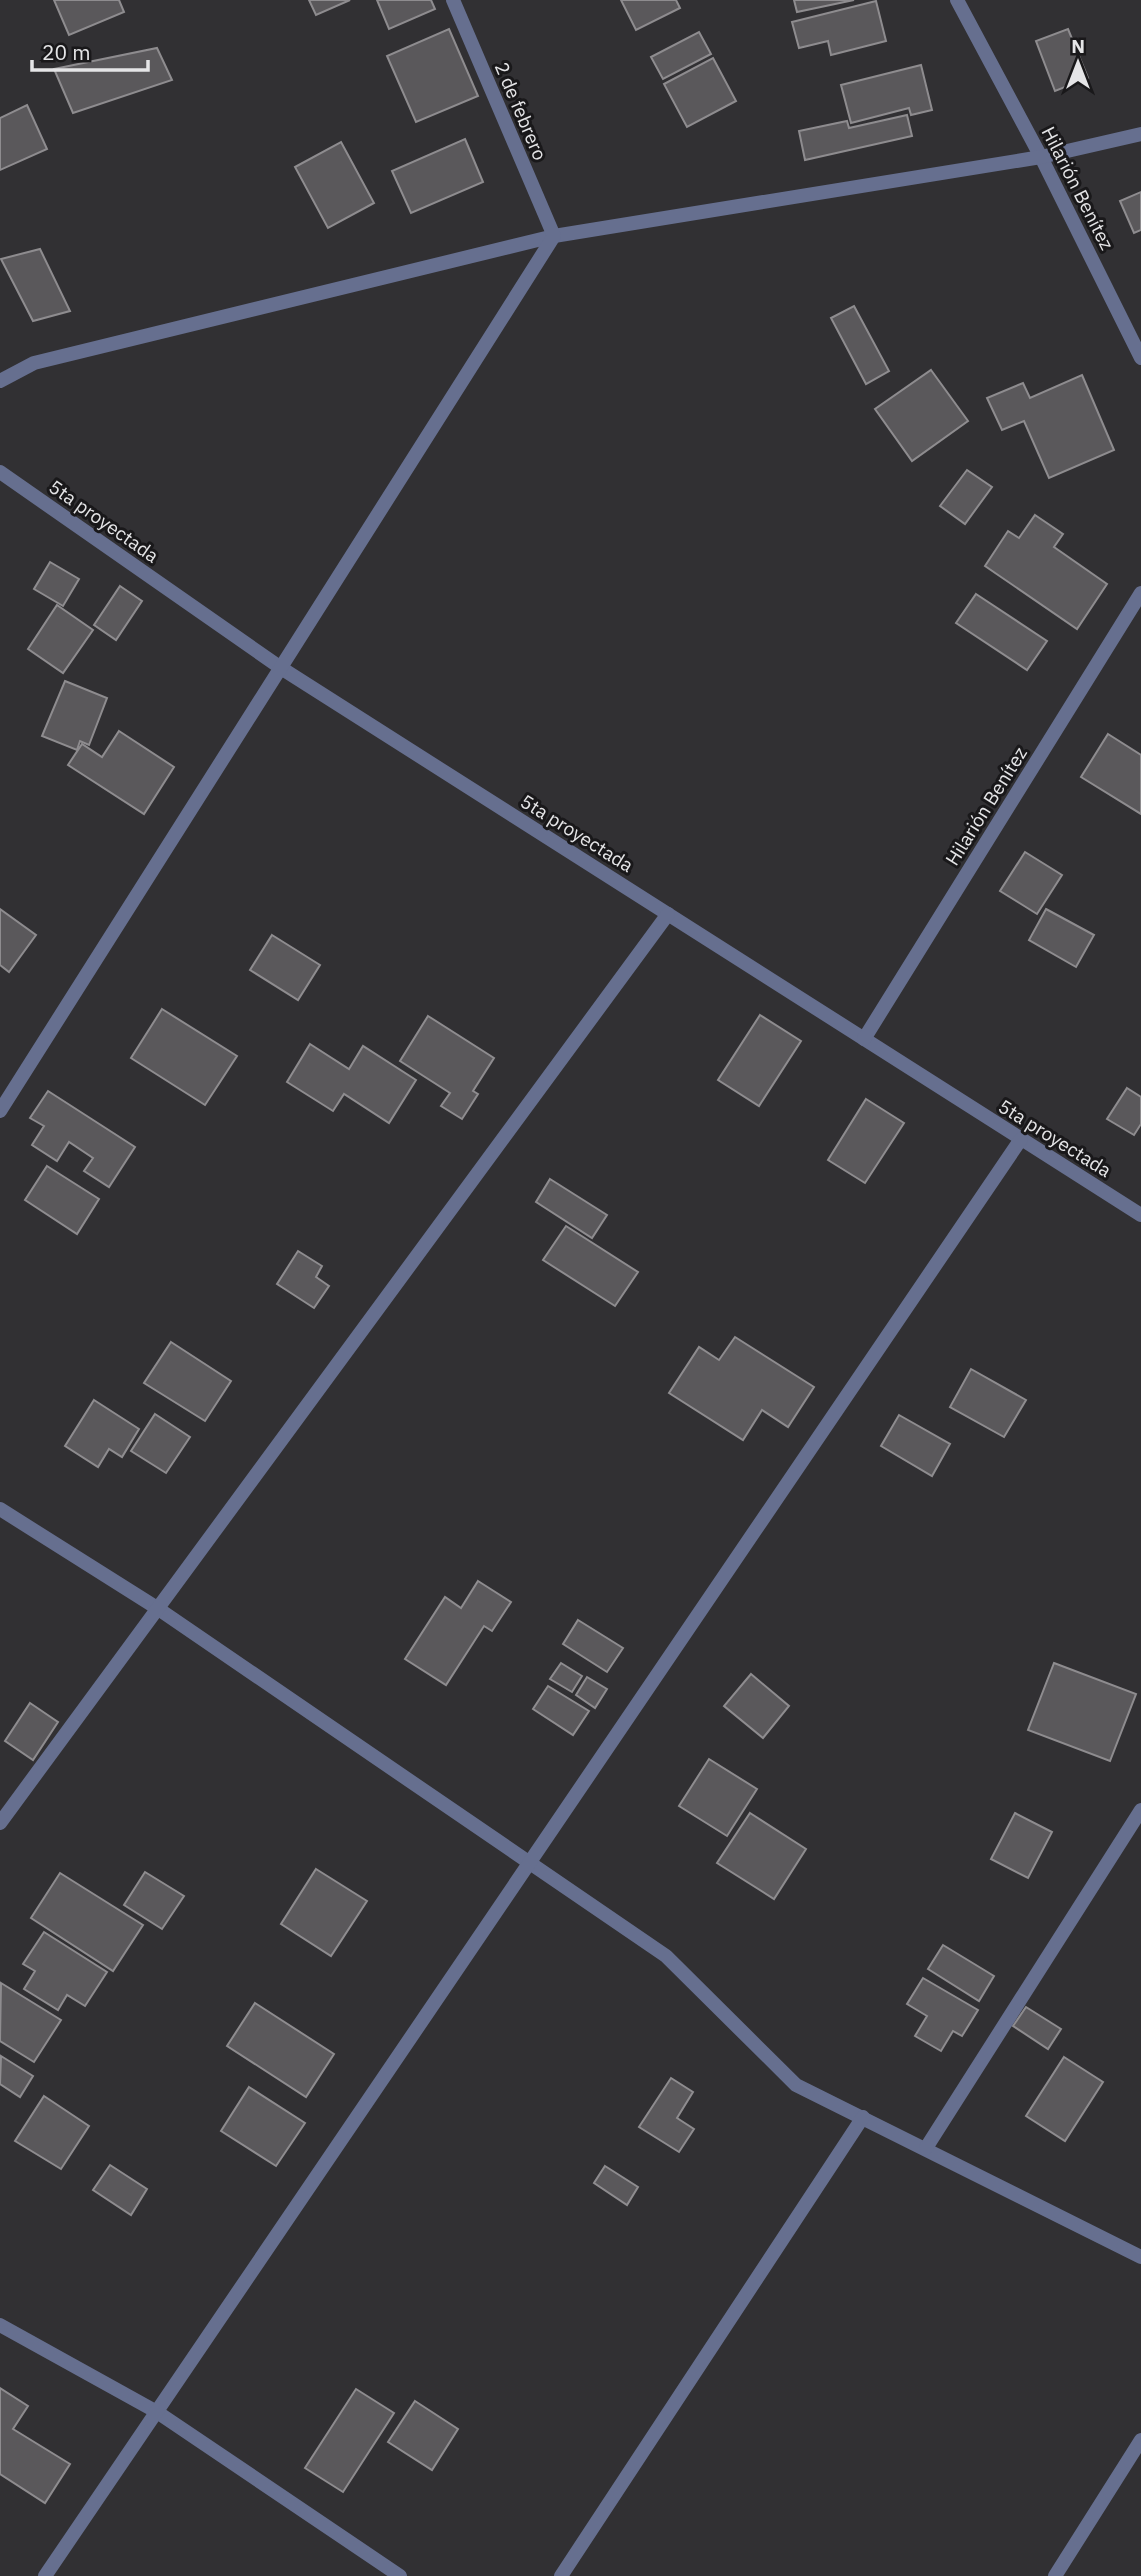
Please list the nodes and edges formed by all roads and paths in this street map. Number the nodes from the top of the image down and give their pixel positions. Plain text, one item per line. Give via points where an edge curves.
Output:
1 (453, 0) edge
2 (957, 0) edge
3 (1141, 134) edge
4 (1041, 157) junction
5 (554, 236) junction
6 (1141, 357) edge
7 (0, 380) edge
8 (0, 472) edge
9 (1141, 593) edge
10 (281, 668) junction
11 (668, 914) junction
12 (864, 1039) junction
13 (0, 1111) edge
14 (1021, 1139) junction
15 (1141, 1215) edge
16 (0, 1509) edge
17 (157, 1608) junction
18 (1141, 1810) edge
19 (0, 1823) edge
20 (531, 1863) junction
21 (863, 2117) junction
22 (926, 2148) junction
23 (1141, 2257) edge
24 (0, 2325) edge
25 (157, 2412) junction
26 (1141, 2440) edge
27 (45, 2576) edge
28 (400, 2576) edge
29 (561, 2576) edge
30 (1055, 2576) edge

1 - 5 street, 2 de febrero
2 - 4 street, Hilarión Benítez
3 - 4 street
4 - 5 street
4 - 6 street, Hilarión Benítez
5 - 7 street via 34,363
5 - 10 street
8 - 10 street, 5ta proyectada
9 - 12 street, Hilarión Benítez
10 - 11 street, 5ta proyectada
10 - 13 street
11 - 12 street, 5ta proyectada
11 - 17 street
12 - 14 street, 5ta proyectada
14 - 15 street, 5ta proyectada
14 - 20 street
16 - 17 street
17 - 19 street
17 - 20 street
18 - 22 street
20 - 21 street via 666,1956 796,2085
20 - 25 street
21 - 22 street
21 - 29 street
22 - 23 street
24 - 25 street
25 - 27 street
25 - 28 street
26 - 30 street

